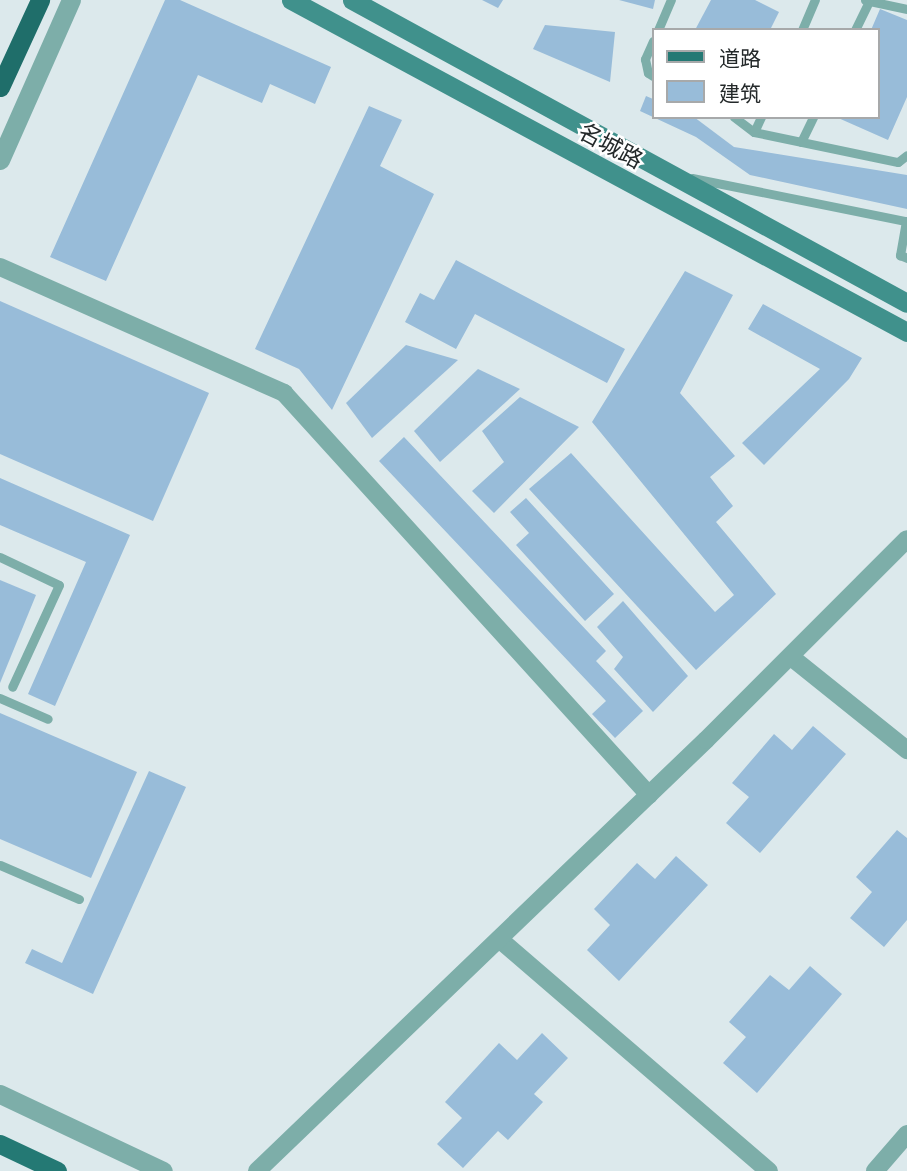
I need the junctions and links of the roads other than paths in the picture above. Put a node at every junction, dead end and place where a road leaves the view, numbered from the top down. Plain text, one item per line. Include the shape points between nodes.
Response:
1 (40, 0) edge
2 (71, 0) edge
3 (291, 0) edge
4 (352, 0) edge
5 (671, 0) edge
6 (815, 0) edge
7 (867, 0) edge
8 (907, 9) edge
9 (659, 28) edge
10 (803, 28) edge
11 (856, 28) edge
12 (652, 43) edge
13 (652, 76) edge
14 (0, 88) edge
15 (737, 119) edge
16 (760, 119) edge
17 (812, 119) edge
18 (754, 132) junction
19 (801, 142) junction
20 (907, 155) edge
21 (0, 160) edge
22 (672, 174) junction
23 (907, 258) edge
24 (0, 267) edge
25 (907, 303) edge
26 (907, 332) edge
27 (907, 538) edge
28 (0, 557) edge
29 (791, 657) junction
30 (12, 687) dead end
31 (0, 698) edge
32 (48, 719) dead end
33 (907, 750) edge
34 (649, 795) junction
35 (0, 864) edge
36 (79, 899) dead end
37 (499, 939) junction
38 (0, 1094) edge
39 (907, 1134) edge
40 (0, 1144) edge
41 (57, 1171) edge
42 (163, 1171) edge
43 (257, 1171) edge
44 (769, 1171) edge
45 (875, 1171) edge

1 - 14 highway
2 - 21 street
3 - 26 main road, 名城路
4 - 22 main road, 名城路
5 - 9 lane
6 - 10 lane
7 - 8 lane
7 - 11 lane
12 - 13 lane via 645,59
15 - 18 lane
16 - 18 lane
17 - 19 lane
18 - 19 lane
19 - 20 lane via 898,162
22 - 23 lane via 906,221 900,255
22 - 25 main road, 名城路
24 - 34 street via 284,393
27 - 29 street
28 - 30 lane via 59,585
29 - 33 street
29 - 34 street
31 - 32 lane
34 - 37 street
35 - 36 lane
37 - 43 street
37 - 44 street
38 - 42 street
39 - 45 street
40 - 41 main road

